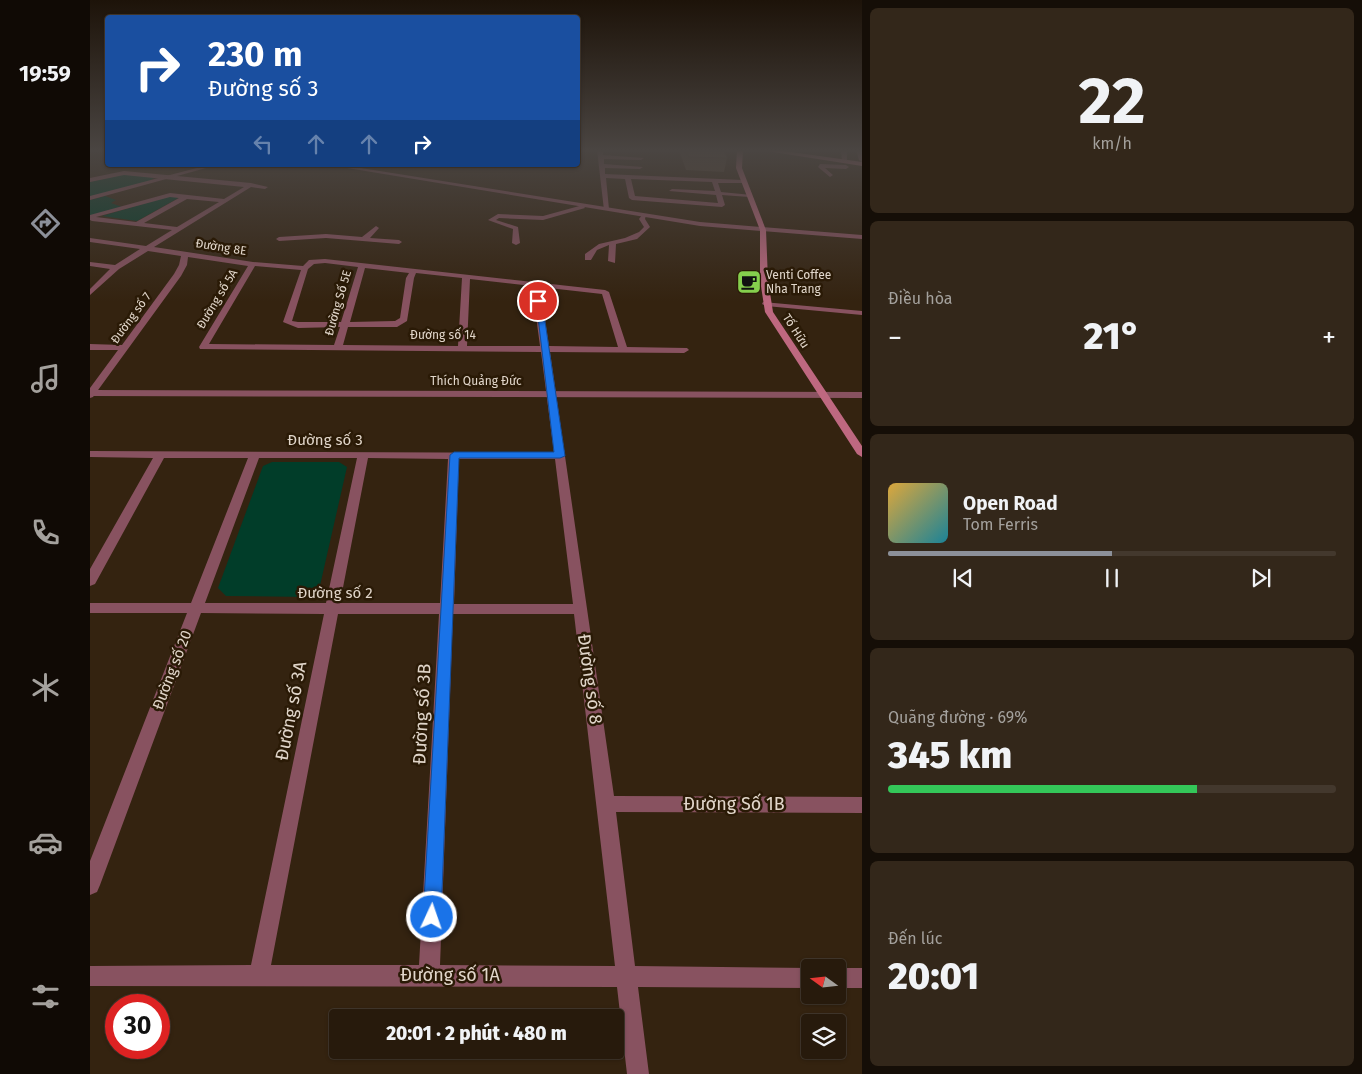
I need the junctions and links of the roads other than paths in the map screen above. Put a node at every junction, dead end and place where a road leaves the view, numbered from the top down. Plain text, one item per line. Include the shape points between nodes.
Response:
1 (152, 200) edge
2 (180, 200) edge
3 (219, 200) edge
4 (547, 200) edge
5 (605, 200) edge
6 (671, 200) edge
7 (720, 200) edge
8 (751, 200) edge
9 (226, 201) joint
10 (674, 201) joint
11 (583, 206) junction
12 (606, 210) junction
13 (644, 216) junction
14 (90, 218) edge
15 (138, 224) junction
16 (376, 228) dead end
17 (179, 229) junction
18 (763, 230) junction
19 (862, 237) edge
20 (279, 239) dead end
21 (90, 240) edge
22 (362, 240) junction
23 (399, 242) dead end
24 (516, 243) dead end
25 (613, 243) junction
26 (150, 247) junction
27 (186, 253) junction
28 (588, 258) dead end
29 (612, 261) dead end
30 (90, 264) edge
31 (253, 264) junction
32 (362, 265) junction
33 (116, 267) junction
34 (305, 268) junction
35 (414, 271) junction
36 (466, 277) junction
37 (536, 286) junction
38 (90, 293) edge
39 (766, 304) junction
40 (862, 313) edge
41 (344, 325) junction
42 (203, 346) joint
43 (90, 348) edge
44 (125, 348) junction
45 (338, 348) junction
46 (462, 348) junction
47 (546, 348) junction
48 (623, 349) junction
49 (684, 350) dead end
50 (90, 393) edge
51 (552, 394) junction
52 (823, 395) junction
53 (862, 395) edge
54 (90, 454) edge
55 (862, 454) edge
56 (160, 455) junction
57 (363, 455) junction
58 (454, 455) junction
59 (255, 456) junction
60 (560, 456) junction
61 (90, 581) edge
62 (90, 608) edge
63 (580, 609) junction
64 (195, 610) junction
65 (331, 610) junction
66 (447, 610) junction
67 (606, 804) junction
68 (862, 805) edge
69 (90, 885) edge
70 (259, 974) junction
71 (429, 974) junction
72 (90, 976) edge
73 (626, 976) junction
74 (801, 978) edge
75 (846, 978) edge
76 (862, 978) edge
77 (638, 1074) edge

1 - 14 street
2 - 15 street
3 - 9 street
4 - 11 street
5 - 12 street
6 - 10 street
7 - 10 street via 722,205
8 - 18 main road, Tố Hữu
9 - 17 street
11 - 12 street
11 - 24 street via 543,218 498,216 492,220 516,228
12 - 13 street
13 - 18 street
13 - 25 street via 642,219 647,227 641,234
14 - 15 street
15 - 17 street
16 - 22 street
17 - 26 street
18 - 19 street
18 - 39 main road, Tố Hữu
20 - 22 street via 317,236
21 - 26 street, Đường 8E
22 - 23 street
25 - 28 street via 592,250
25 - 29 street
26 - 27 street, Đường 8E
26 - 33 street
27 - 31 street, Đường 8E
27 - 44 street, Đường số 7 via 178,274
30 - 33 street
31 - 34 street, Đường 8E
31 - 42 street, Đường số 5A
32 - 34 street, Đường 8E via 319,261
32 - 35 street, Đường 8E
32 - 41 street, Đường Số 5E
33 - 38 street
34 - 41 street via 286,322
35 - 36 street, Đường 8E
35 - 41 street via 404,319 394,325
36 - 37 street, Đường 8E
36 - 46 street
37 - 47 street, Đường số 8
37 - 48 street, Đường 8E via 605,292
39 - 40 street
39 - 52 main road, Tố Hữu
41 - 45 street, Đường Số 5E
42 - 45 street, Đường số 14
43 - 44 street
44 - 50 street, Đường số 7
45 - 46 street, Đường số 14
46 - 47 street, Đường số 14
47 - 48 street, Đường số 14
47 - 51 street, Đường số 8
48 - 49 street, Đường số 14
50 - 51 street, Thích Quảng Đức
51 - 52 street, Thích Quảng Đức
51 - 60 street, Đường số 8
52 - 53 street, Thích Quảng Đức
52 - 55 main road, Tố Hữu
54 - 56 street, Đường số 3
56 - 59 street, Đường số 3
56 - 61 street
57 - 58 street, Đường số 3
57 - 59 street, Đường số 3
57 - 65 street, Đường số 3A
58 - 60 street, Đường số 3
58 - 66 street, Đường số 3B
59 - 64 street, Đường số 20
60 - 63 street, Đường số 8
62 - 64 street, Đường số 2
63 - 66 street, Đường số 2
63 - 67 street, Đường số 8
64 - 65 street, Đường số 2
64 - 69 street, Đường số 20
65 - 66 street, Đường số 2
65 - 70 street, Đường số 3A
66 - 71 street, Đường số 3B
67 - 68 street, Đường Số 1B
67 - 73 street, Đường số 8
70 - 71 street, Đường số 1A
70 - 72 street, Đường số 1A
71 - 73 street, Đường số 1A
73 - 74 street, Đường số 1A
73 - 77 street, Đường số 8
75 - 76 street

